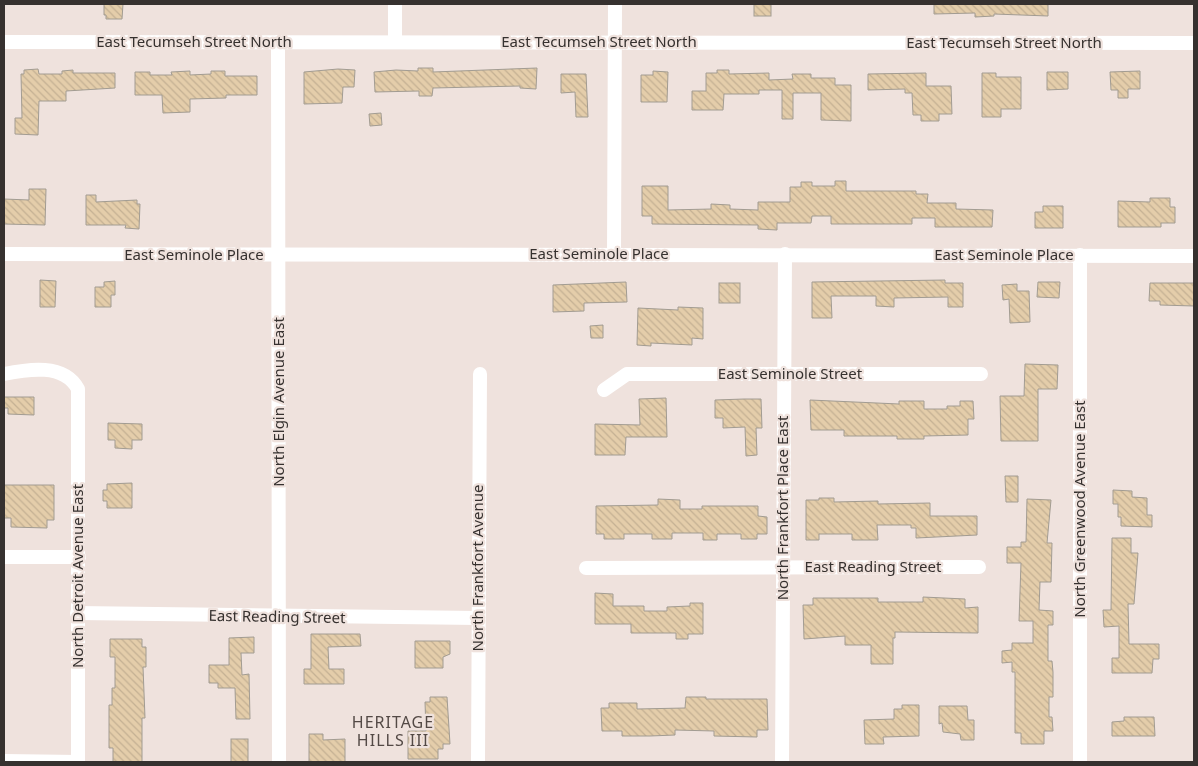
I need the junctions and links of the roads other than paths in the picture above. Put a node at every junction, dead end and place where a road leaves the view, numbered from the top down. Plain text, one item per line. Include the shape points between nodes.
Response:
1 (396, 4) edge
2 (615, 4) edge
3 (4, 42) edge
4 (278, 42) junction
5 (395, 42) junction
6 (615, 43) junction
7 (1194, 43) edge
8 (4, 254) edge
9 (614, 254) junction
10 (785, 254) junction
11 (279, 255) junction
12 (1080, 255) junction
13 (1194, 256) edge
14 (4, 374) edge
15 (480, 374) dead end
16 (783, 374) junction
17 (981, 374) dead end
18 (604, 390) dead end
19 (4, 558) edge
20 (79, 558) junction
21 (784, 567) junction
22 (979, 567) dead end
23 (586, 568) dead end
24 (77, 613) junction
25 (279, 617) junction
26 (478, 618) junction
27 (4, 762) edge
28 (78, 762) edge
29 (278, 762) edge
30 (478, 762) edge
31 (782, 762) edge
32 (1080, 762) edge

1 - 5 street
2 - 6 street
3 - 4 street, East Tecumseh Street North
4 - 5 street, East Tecumseh Street North
4 - 11 street, North Elgin Avenue East
5 - 6 street, East Tecumseh Street North
6 - 7 street, East Tecumseh Street North
6 - 9 street
8 - 11 street, East Seminole Place
9 - 10 street, East Seminole Place
9 - 11 street, East Seminole Place
10 - 12 street, East Seminole Place
10 - 16 street, North Frankfort Place East
11 - 25 street, North Elgin Avenue East
12 - 13 street, East Seminole Place
12 - 32 street, North Greenwood Avenue East
14 - 20 street, North Detroit Avenue East via 29,370 56,372 73,381 78,389
15 - 26 street, North Frankfort Avenue
16 - 17 street, East Seminole Street
16 - 18 street, East Seminole Street via 627,374
16 - 21 street, North Frankfort Place East
19 - 20 street
20 - 24 street, North Detroit Avenue East
21 - 22 street, East Reading Street
21 - 23 street, East Reading Street
21 - 31 street, North Frankfort Place East
24 - 25 street, East Reading Street
24 - 28 street, North Detroit Avenue East
25 - 26 street, East Reading Street
25 - 29 street, North Elgin Avenue East
26 - 30 street, North Frankfort Avenue
27 - 28 street

